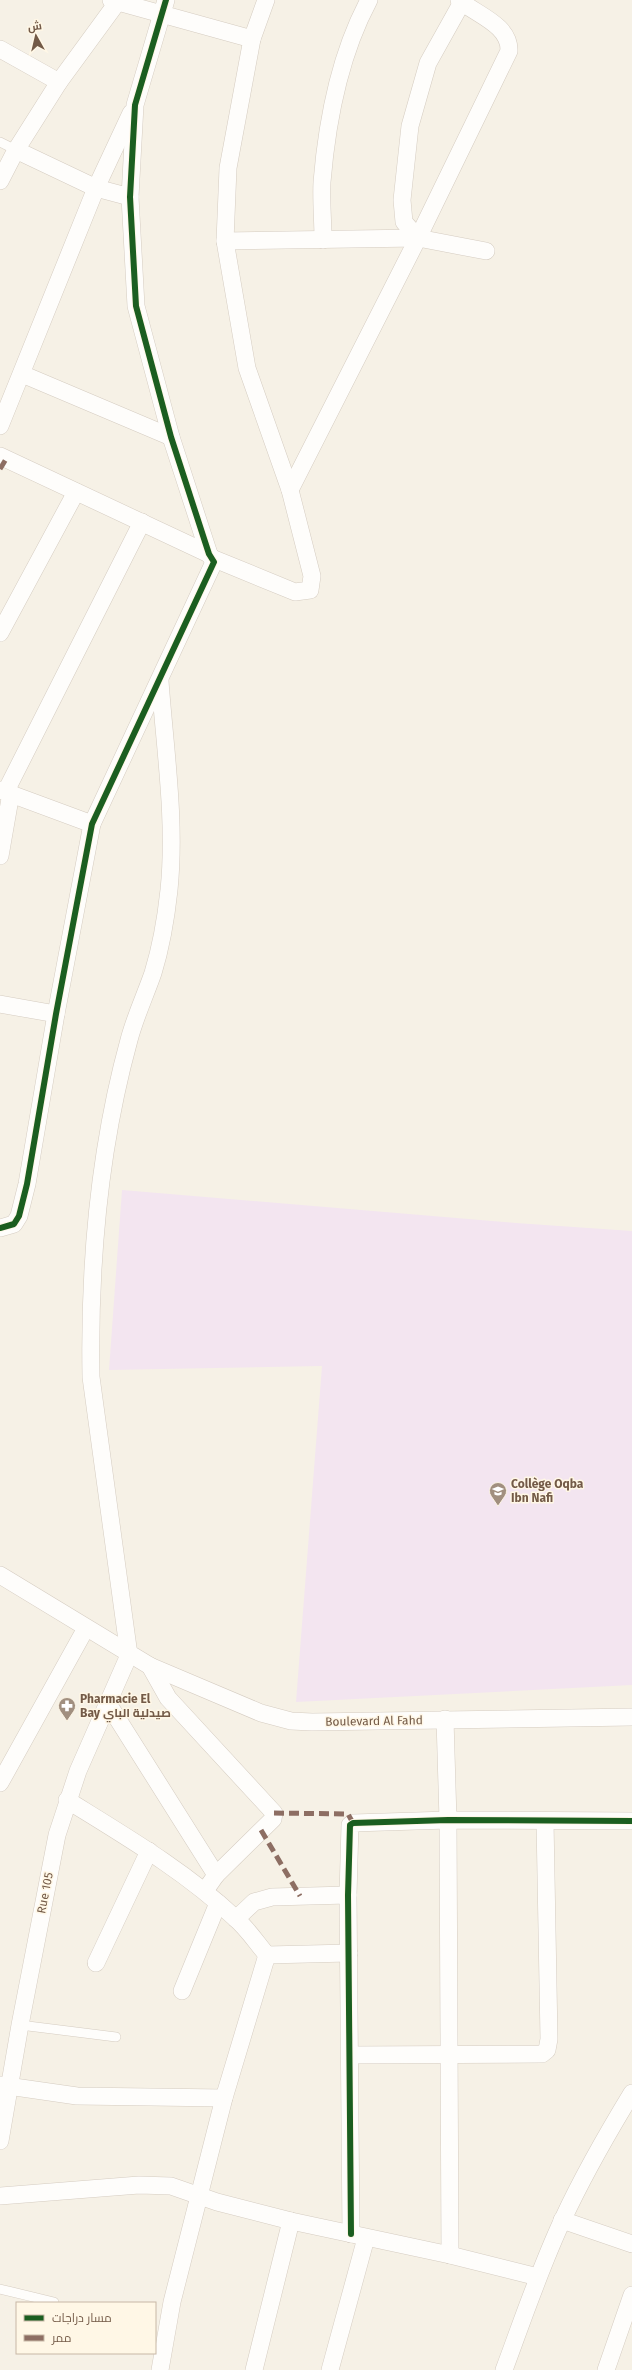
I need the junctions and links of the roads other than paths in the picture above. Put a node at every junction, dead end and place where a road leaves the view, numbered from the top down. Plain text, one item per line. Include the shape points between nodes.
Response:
1 (266, 0) edge
2 (369, 0) edge
3 (115, 1) edge
4 (461, 1) edge
5 (164, 7) edge
6 (252, 39) junction
7 (0, 49) edge
8 (59, 82) junction
9 (135, 105) junction
10 (0, 142) edge
11 (16, 150) junction
12 (0, 181) edge
13 (96, 188) junction
14 (130, 197) junction
15 (418, 238) junction
16 (323, 240) junction
17 (225, 241) junction
18 (486, 250) dead end
19 (22, 374) junction
20 (0, 426) edge
21 (171, 437) junction
22 (2, 461) edge
23 (290, 490) junction
24 (76, 492) junction
25 (142, 522) junction
26 (211, 556) junction
27 (0, 632) edge
28 (160, 680) junction
29 (6, 791) edge
30 (92, 824) junction
31 (0, 856) edge
32 (0, 1004) edge
33 (56, 1014) junction
34 (0, 1228) edge
35 (0, 1575) edge
36 (86, 1628) junction
37 (129, 1655) junction
38 (150, 1666) junction
39 (107, 1702) junction
40 (632, 1717) edge
41 (445, 1719) junction
42 (0, 1783) edge
43 (67, 1800) junction
44 (448, 1820) junction
45 (545, 1821) junction
46 (632, 1821) edge
47 (150, 1851) junction
48 (216, 1875) junction
49 (204, 1891) junction
50 (348, 1895) junction
51 (218, 1903) junction
52 (236, 1919) junction
53 (349, 1953) junction
54 (267, 1955) junction
55 (96, 1963) dead end
56 (182, 1991) dead end
57 (20, 2025) junction
58 (116, 2037) dead end
59 (350, 2055) junction
60 (448, 2055) junction
61 (4, 2086) edge
62 (632, 2093) edge
63 (224, 2098) junction
64 (0, 2141) edge
65 (0, 2196) edge
66 (201, 2196) junction
67 (562, 2220) junction
68 (291, 2221) junction
69 (358, 2236) junction
70 (632, 2244) edge
71 (450, 2255) junction
72 (538, 2277) junction
73 (0, 2289) edge
74 (632, 2295) edge
75 (54, 2302) dead end
76 (160, 2370) edge
77 (254, 2370) edge
78 (330, 2370) edge
79 (504, 2370) edge
80 (606, 2370) edge

1 - 6 street
2 - 16 street via 356,25 333,104 322,183
3 - 5 street
3 - 8 street
4 - 15 street via 428,63 410,126 402,200 403,215 404,222
4 - 15 street via 505,32 509,51
5 - 6 street
5 - 9 street
6 - 17 street via 228,168
7 - 8 street
8 - 11 street
9 - 13 street
9 - 14 street
10 - 11 lane
11 - 12 street
11 - 13 street
13 - 14 street
13 - 19 street
14 - 21 street via 136,306
15 - 16 street
15 - 18 street
15 - 23 street
16 - 17 street
17 - 23 street via 247,368
19 - 20 street
19 - 21 street
21 - 26 street
22 - 24 street
23 - 26 street via 312,576 310,590 295,592
24 - 25 street
24 - 27 street
25 - 26 street
25 - 29 street
26 - 28 street via 214,562 212,568
28 - 30 street
28 - 37 street via 170,821 169,890 163,932 153,972 129,1039 113,1108 99,1189 91,1340 92,1377 100,1447
29 - 30 street
29 - 31 street
30 - 33 street
32 - 33 street
33 - 34 street via 27,1184 19,1216 14,1224
35 - 36 street, Boulevard Al Fahd
36 - 37 street, Boulevard Al Fahd
36 - 42 street
37 - 38 street, Boulevard Al Fahd
37 - 39 street, Rue 105
38 - 41 street, Boulevard Al Fahd via 261,1714 281,1719 312,1722
38 - 48 street via 168,1698 274,1813 273,1819
39 - 43 street, Rue 105
39 - 48 street
40 - 41 street, Boulevard Al Fahd
41 - 44 street
43 - 47 street
43 - 57 street, Rue 105 via 54,1850
44 - 45 street
44 - 50 street via 351,1824 348,1833
44 - 60 street
45 - 46 street
45 - 60 street via 547,2050 542,2054
47 - 49 street
47 - 55 street
48 - 49 street
49 - 51 street
50 - 52 street via 272,1897 254,1902
50 - 53 street
51 - 52 street
51 - 56 street
52 - 54 street
53 - 54 street
53 - 59 street
54 - 63 street
57 - 58 lane
57 - 61 street, Rue 105
59 - 60 street
59 - 69 street
60 - 71 street
61 - 63 street via 77,2096
61 - 64 street, Rue 105
62 - 67 street
63 - 66 street
65 - 66 street via 155,2185
66 - 68 street
66 - 76 street via 172,2302
67 - 70 street
67 - 72 street
68 - 69 street
68 - 77 street
69 - 71 street
69 - 78 street
71 - 72 street
72 - 79 street
73 - 75 lane
74 - 80 street

